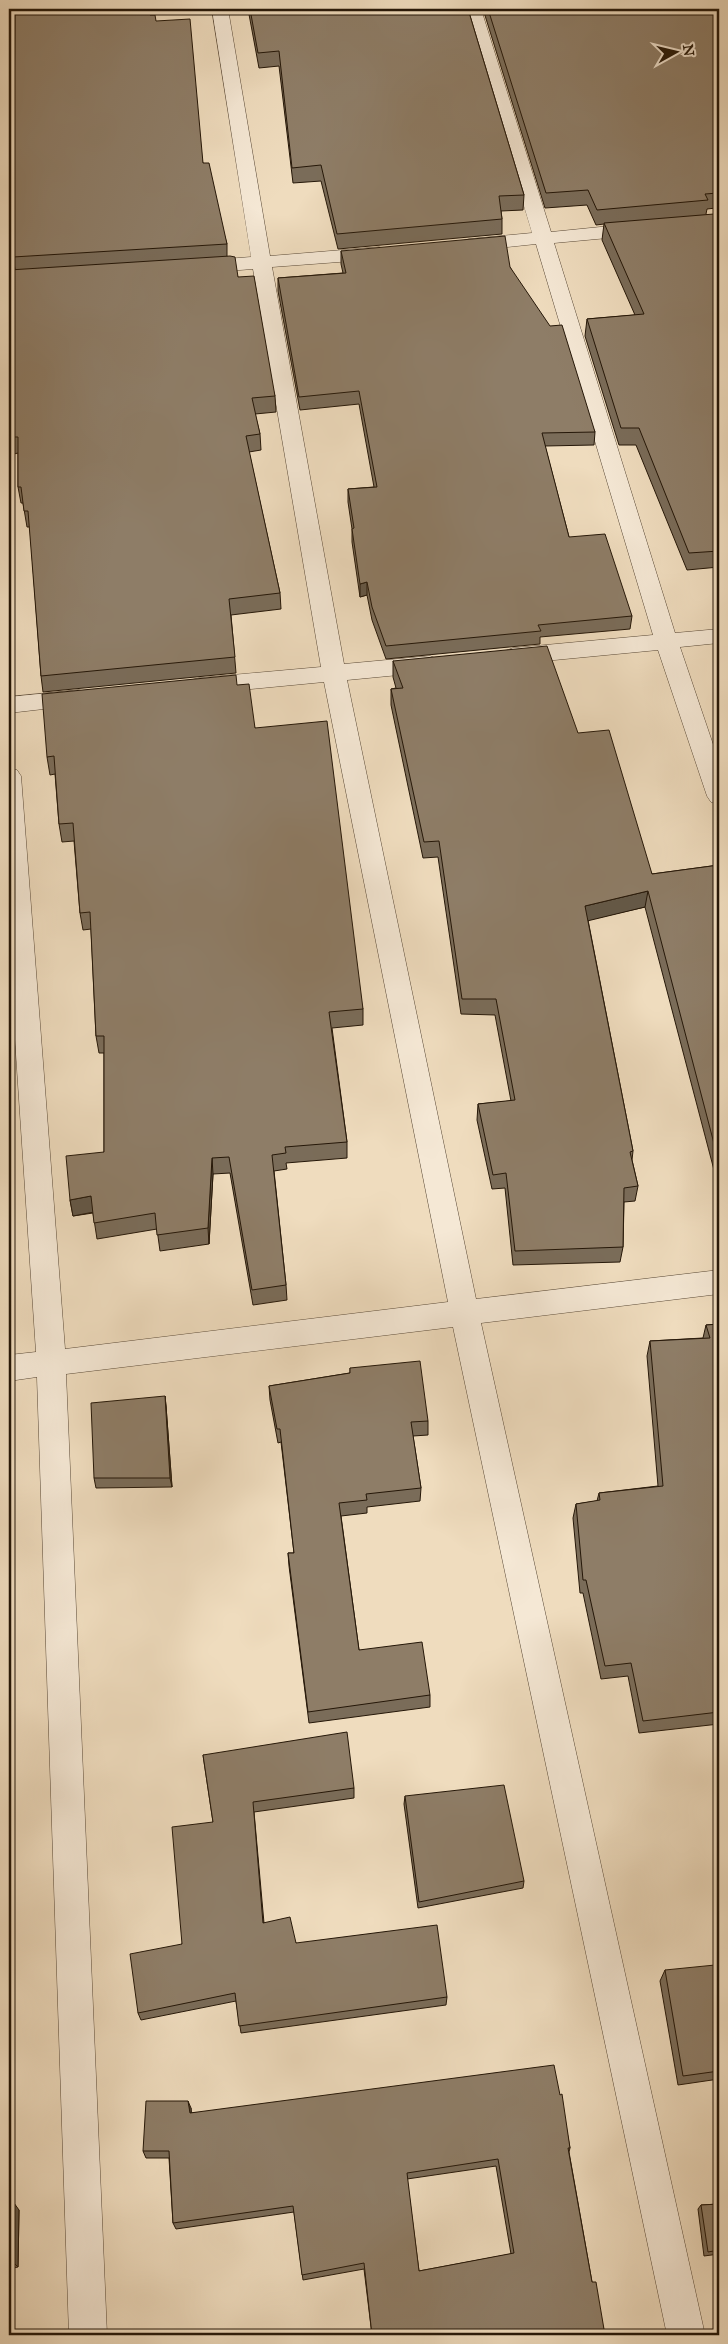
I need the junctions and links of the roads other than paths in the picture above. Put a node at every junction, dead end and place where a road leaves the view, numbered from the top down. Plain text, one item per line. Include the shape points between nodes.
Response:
1 (220, 9) edge
2 (473, 9) edge
3 (661, 228) edge
4 (544, 239) junction
5 (447, 247) edge
6 (398, 251) edge
7 (262, 263) junction
8 (184, 268) edge
9 (719, 636) edge
10 (666, 640) junction
11 (490, 658) edge
12 (451, 662) edge
13 (334, 673) junction
14 (176, 688) edge
15 (98, 696) edge
16 (9, 705) edge
17 (9, 776) edge
18 (719, 796) edge
19 (719, 1282) edge
20 (464, 1314) junction
21 (52, 1363) junction
22 (9, 1368) edge
23 (88, 2335) edge
24 (686, 2335) edge

1 - 7 street
2 - 4 street
3 - 4 street
4 - 5 street
4 - 10 street
6 - 7 street
7 - 8 street
7 - 13 street
9 - 10 street
10 - 11 street
10 - 18 street
12 - 13 street
13 - 14 street
13 - 20 street
15 - 16 street
17 - 21 street
19 - 20 street
20 - 21 street
20 - 24 street
21 - 22 street
21 - 23 street

